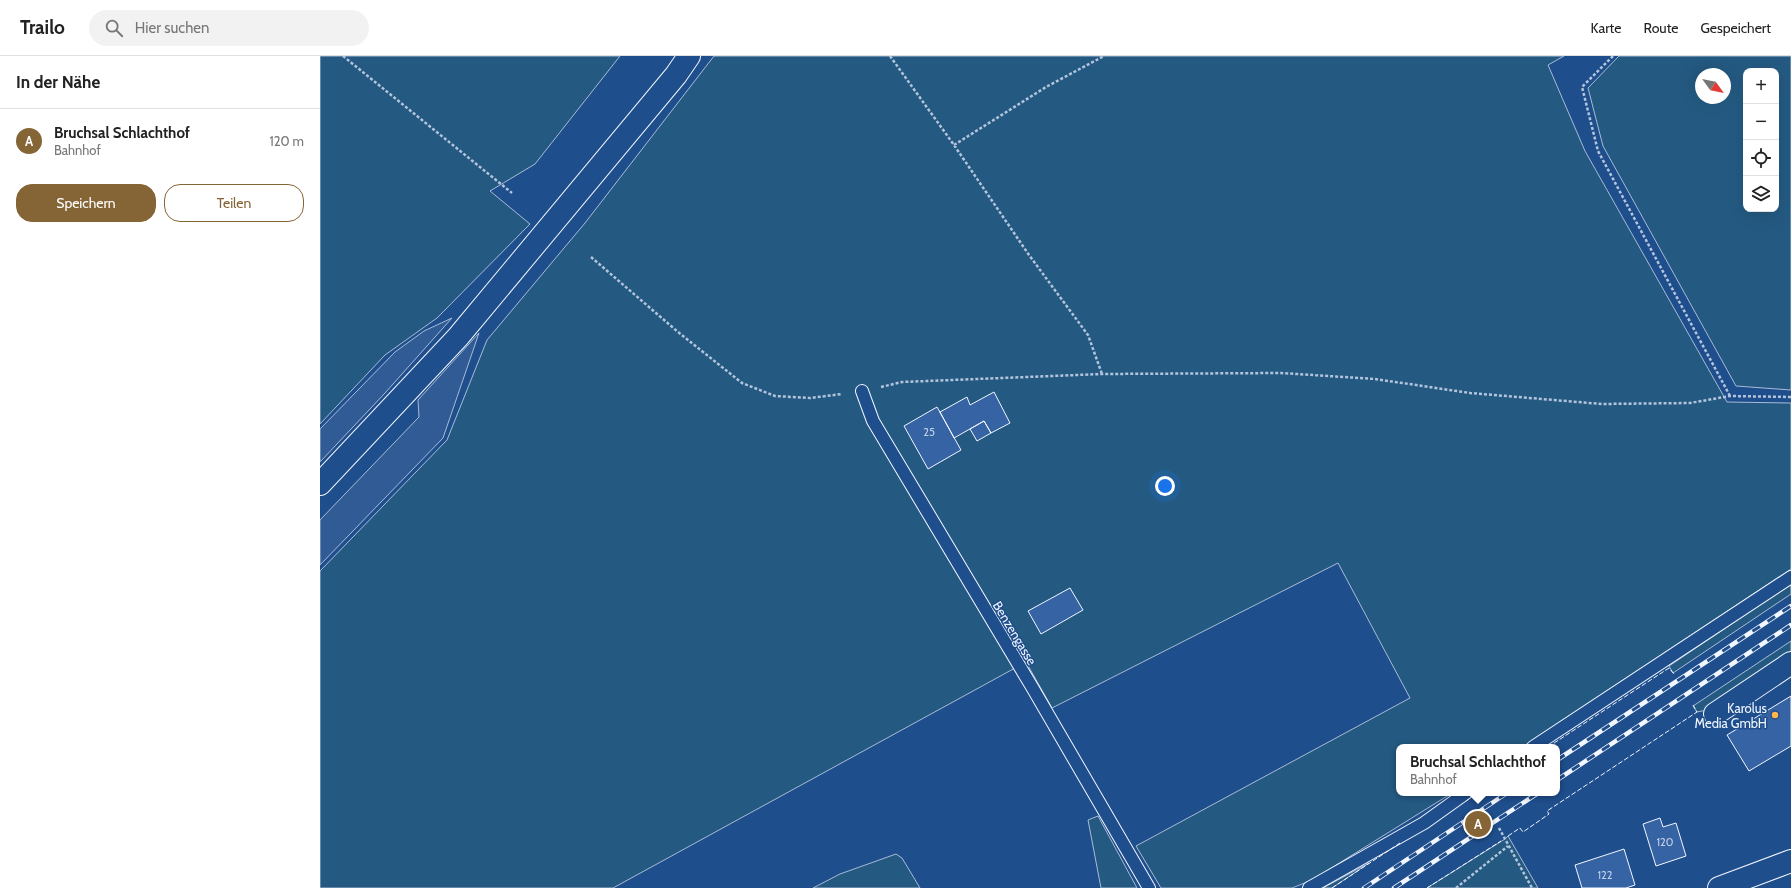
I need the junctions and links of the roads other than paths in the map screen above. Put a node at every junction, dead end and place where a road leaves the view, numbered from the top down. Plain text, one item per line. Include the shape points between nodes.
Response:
1 (689, 56) edge
2 (862, 391) road end
3 (320, 484) edge
4 (1791, 577) edge
5 (1791, 663) edge
6 (1715, 714) dead end
7 (1538, 744) edge
8 (1462, 796) edge
9 (1791, 861) edge
10 (1149, 888) edge
11 (1309, 888) edge
12 (1719, 888) edge

1 - 3 main road via 676,75 458,337
2 - 10 lane, Benzengasse via 873,421
4 - 7 lane
5 - 6 main road
8 - 11 lane via 1424,823
9 - 12 main road

